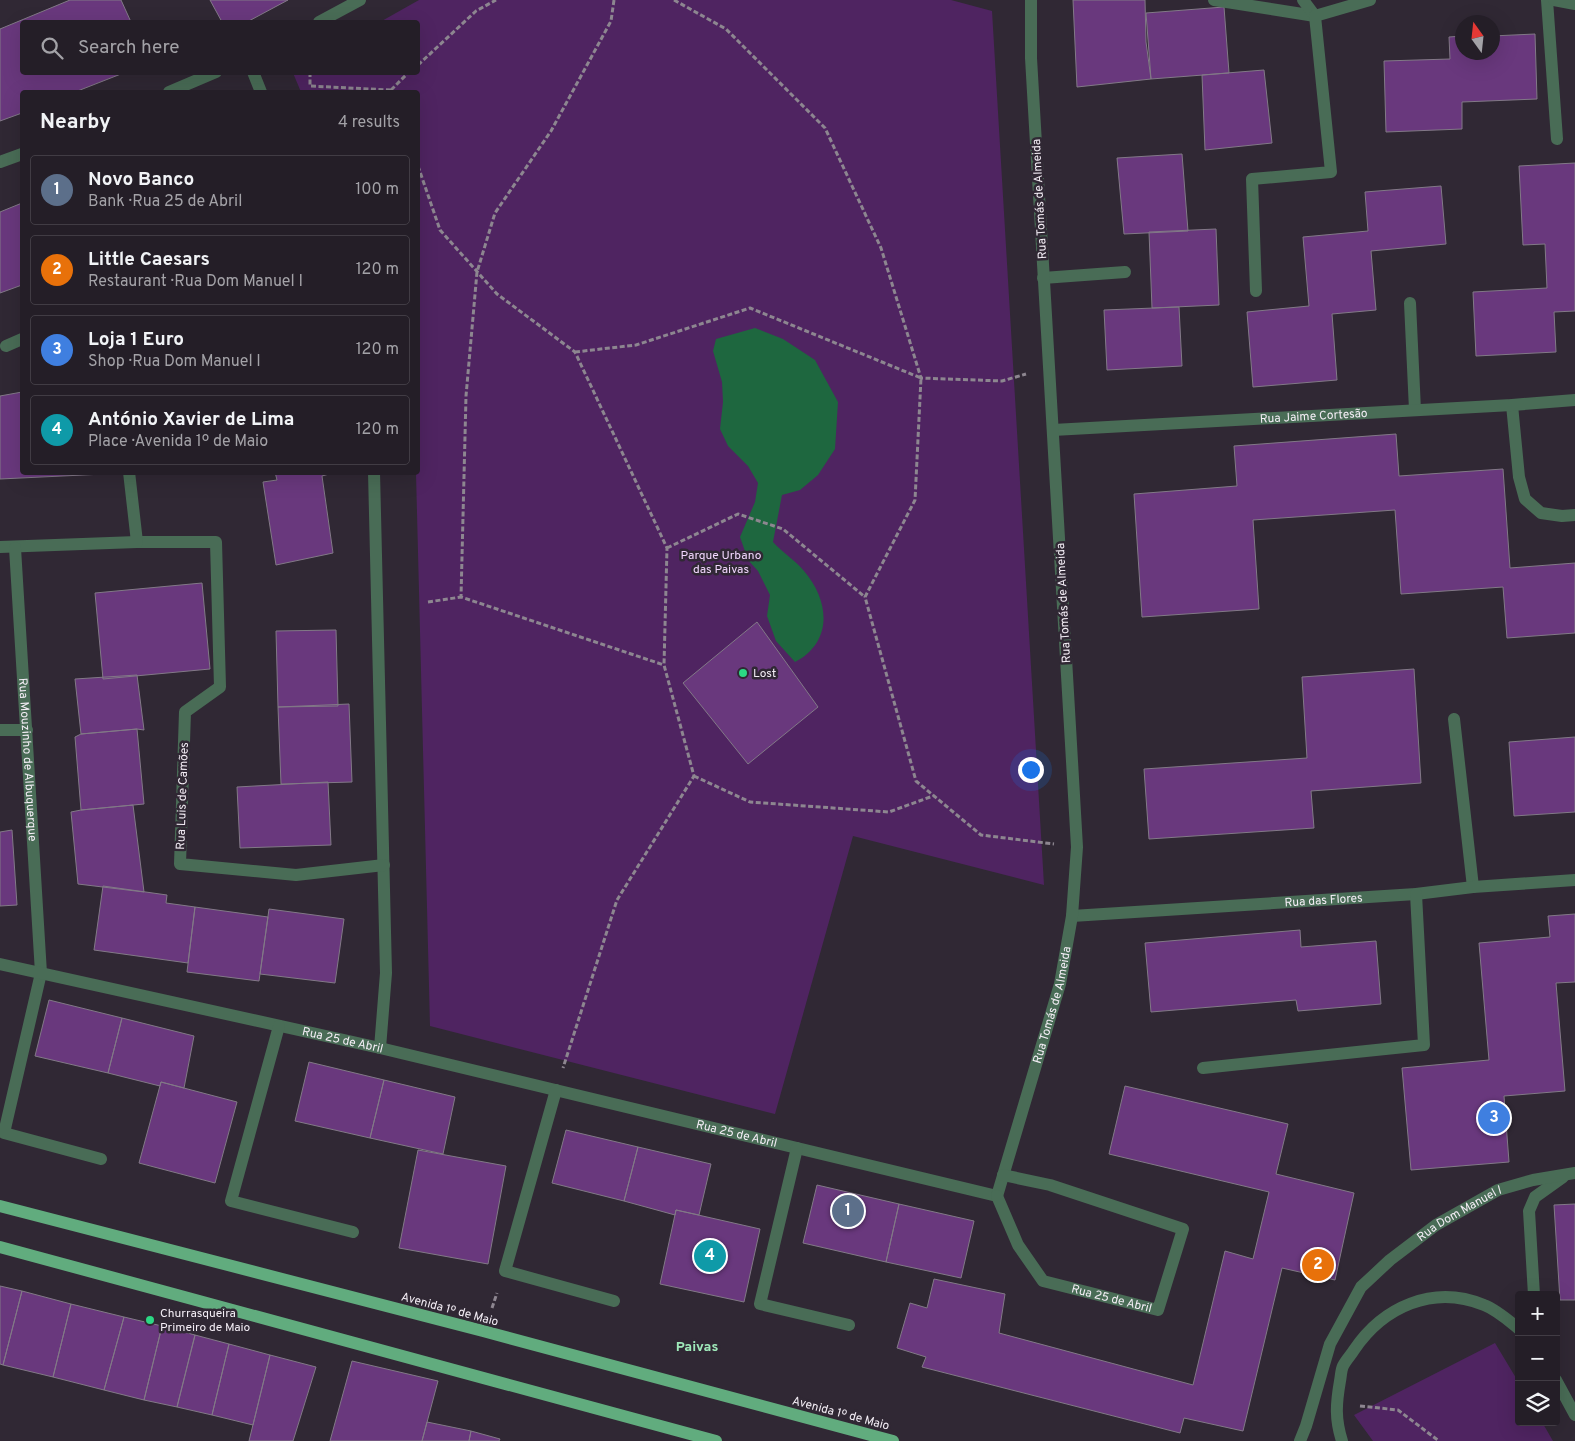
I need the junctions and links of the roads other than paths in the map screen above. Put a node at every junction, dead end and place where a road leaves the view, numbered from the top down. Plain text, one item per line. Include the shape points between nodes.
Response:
1 (360, 0) edge
2 (1031, 0) edge
3 (1214, 0) edge
4 (1304, 0) edge
5 (1370, 0) edge
6 (1547, 0) edge
7 (1554, 0) edge
8 (1575, 4) edge
9 (1315, 16) junction
10 (323, 20) edge
11 (209, 75) edge
12 (254, 75) edge
13 (174, 90) edge
14 (260, 90) edge
15 (1557, 139) dead end
16 (20, 155) edge
17 (0, 162) edge
18 (1126, 272) dead end
19 (1043, 278) junction
20 (1256, 291) dead end
21 (1410, 303) dead end
22 (20, 340) edge
23 (6, 346) dead end
24 (1575, 400) edge
25 (1512, 405) junction
26 (1415, 410) junction
27 (1053, 430) junction
28 (129, 475) edge
29 (374, 475) edge
30 (1575, 515) edge
31 (137, 542) junction
32 (0, 548) edge
33 (15, 548) junction
34 (1454, 719) dead end
35 (0, 730) edge
36 (27, 730) junction
37 (384, 865) junction
38 (1575, 880) edge
39 (1473, 887) junction
40 (1416, 894) junction
41 (1072, 916) junction
42 (0, 964) edge
43 (41, 973) junction
44 (279, 1026) junction
45 (380, 1048) junction
46 (1202, 1068) dead end
47 (556, 1090) junction
48 (797, 1148) junction
49 (101, 1159) dead end
50 (1572, 1173) edge
51 (1003, 1175) junction
52 (997, 1196) junction
53 (0, 1206) edge
54 (353, 1232) dead end
55 (0, 1248) edge
56 (1534, 1291) edge
57 (614, 1300) dead end
58 (849, 1325) dead end
59 (1515, 1325) edge
60 (1557, 1381) edge
61 (1575, 1415) edge
62 (716, 1441) edge
63 (892, 1441) edge
64 (1300, 1441) edge
65 (1342, 1441) edge

1 - 10 street
2 - 19 street, Rua Tomás de Almeida via 1031,58
3 - 9 street
4 - 9 street
5 - 9 street
6 - 15 street
7 - 8 street
9 - 20 street via 1331,172 1252,179
11 - 13 street
12 - 14 street
16 - 17 street
18 - 19 street
19 - 27 street, Rua Tomás de Almeida
21 - 26 street
22 - 23 street
24 - 25 street, Rua Jaime Cortesão
25 - 26 street, Rua Jaime Cortesão
25 - 30 street via 1519,477 1525,499 1540,513
26 - 27 street, Rua Jaime Cortesão
27 - 41 street, Rua Tomás de Almeida via 1077,847
28 - 31 street
29 - 37 street
31 - 33 street
31 - 37 street, Rua Luis de Camões via 216,542 220,687 185,712 180,864 296,875
32 - 33 street
33 - 36 street, Rua Mouzinho de Albuquerque
34 - 39 street
35 - 36 street
36 - 43 street, Rua Mouzinho de Albuquerque
37 - 45 street via 386,972
38 - 39 street, Rua das Flores
39 - 40 street, Rua das Flores
40 - 41 street, Rua das Flores
40 - 46 street via 1424,1045
41 - 51 street, Rua Tomás de Almeida via 1060,984
42 - 43 street, Rua 25 de Abril
43 - 44 street, Rua 25 de Abril
43 - 49 street via 4,1133
44 - 45 street, Rua 25 de Abril
44 - 54 street via 231,1201
45 - 47 street, Rua 25 de Abril
47 - 48 street, Rua 25 de Abril
47 - 57 street via 505,1271
48 - 52 street, Rua 25 de Abril
48 - 58 street via 760,1304
50 - 56 street via 1535,1197 1528,1211
50 - 64 street, Rua Dom Manuel I via 1498,1190 1436,1225 1360,1287 1330,1344
51 - 52 street, Rua Tomás de Almeida
51 - 52 street, Rua 25 de Abril via 1050,1185 1183,1229 1158,1310 1043,1281 1018,1245
53 - 63 main road, Avenida 1º de Maio
55 - 62 main road
59 - 65 street via 1484,1305 1460,1299 1432,1298 1408,1304 1381,1319 1364,1336 1343,1366 1336,1403
60 - 61 street

